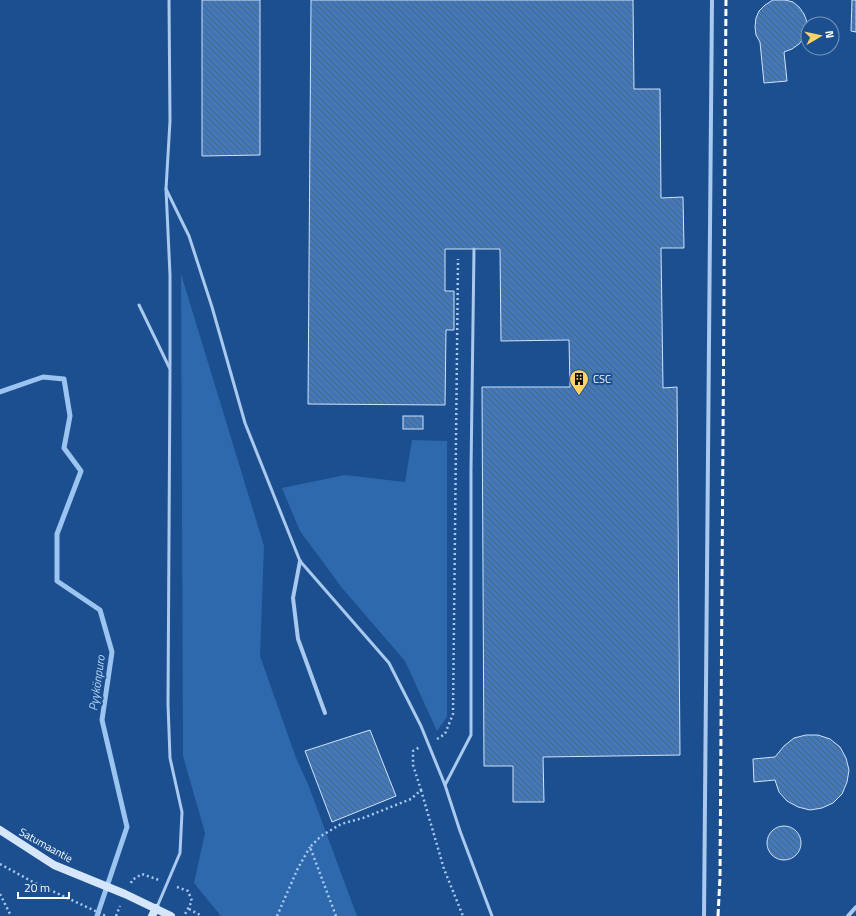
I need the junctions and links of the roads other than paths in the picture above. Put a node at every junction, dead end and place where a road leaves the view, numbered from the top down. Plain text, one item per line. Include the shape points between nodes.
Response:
1 (169, 0) edge
2 (712, 0) edge
3 (166, 189) junction
4 (474, 249) dead end
5 (139, 305) dead end
6 (170, 369) junction
7 (300, 561) junction
8 (325, 713) dead end
9 (445, 785) junction
10 (0, 830) edge
11 (856, 907) edge
12 (156, 908) junction
13 (152, 916) edge
14 (171, 916) edge
15 (492, 916) edge
16 (704, 916) edge
17 (848, 916) edge

1 - 3 lane via 170,120
2 - 16 street
3 - 6 lane via 170,275
3 - 7 lane via 189,236 245,422
4 - 9 lane via 470,735
5 - 6 lane
6 - 12 lane via 170,758 182,812 180,853
7 - 8 street via 292,598 298,639
7 - 9 lane via 390,663 421,726
9 - 15 lane
10 - 12 street, Satumaantie via 54,865
11 - 17 street
12 - 13 street
12 - 14 street, Satumaantie

